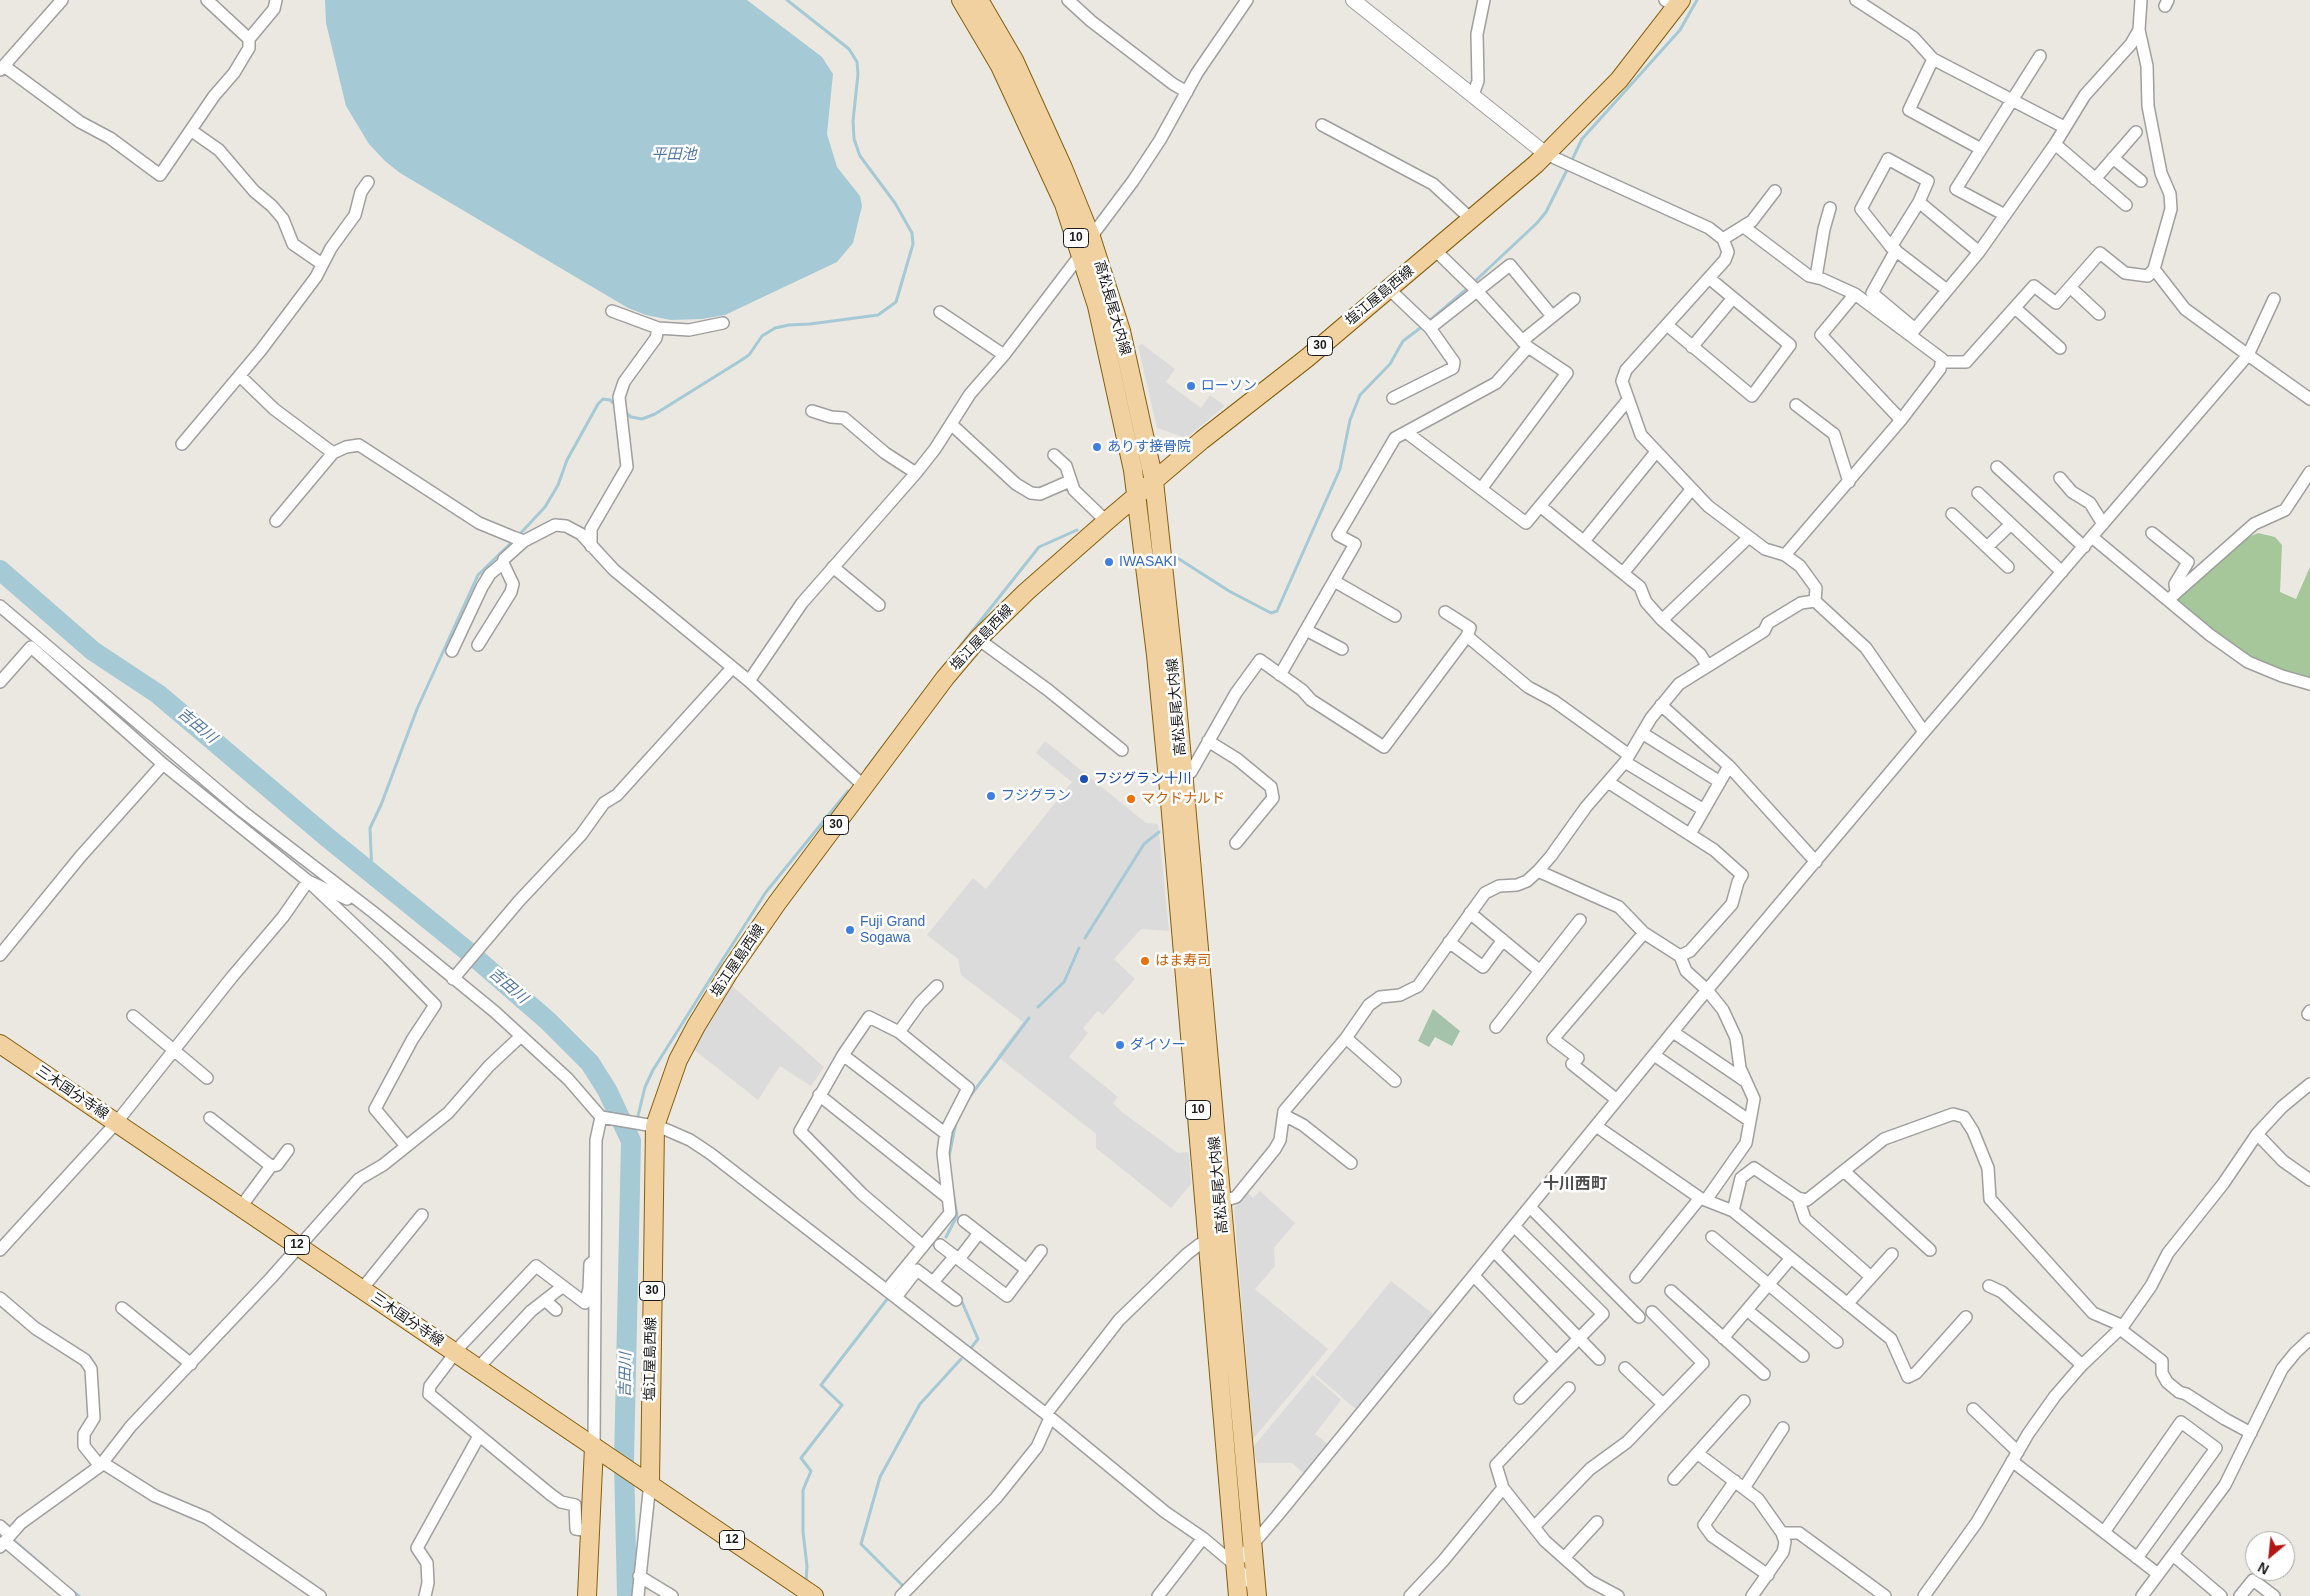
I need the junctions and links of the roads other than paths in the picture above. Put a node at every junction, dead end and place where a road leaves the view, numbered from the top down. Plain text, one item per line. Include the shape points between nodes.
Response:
1 (62, 0) edge
2 (207, 0) edge
3 (276, 0) edge
4 (962, 0) edge
5 (1068, 0) edge
6 (1248, 0) edge
7 (1353, 0) edge
8 (1484, 0) edge
9 (1856, 0) edge
10 (2141, 0) edge
11 (981, 1) edge
12 (1674, 2) edge
13 (2139, 30) junction
14 (250, 39) junction
15 (2040, 56) dead end
16 (1933, 59) junction
17 (2, 68) edge
18 (1187, 92) junction
19 (1473, 95) junction
20 (2012, 100) junction
21 (1322, 125) dead end
22 (2064, 127) junction
23 (192, 131) junction
24 (2136, 132) dead end
25 (2055, 144) junction
26 (1981, 149) junction
27 (1546, 154) junction
28 (2113, 158) junction
29 (2095, 179) junction
30 (2141, 181) dead end
31 (368, 182) dead end
32 (1775, 190) dead end
33 (1919, 202) junction
34 (2126, 205) dead end
35 (1830, 208) dead end
36 (2005, 215) junction
37 (1472, 220) junction
38 (1744, 227) junction
39 (1090, 237) junction
40 (1723, 239) junction
41 (1893, 249) junction
42 (1435, 250) junction
43 (1979, 252) junction
44 (1081, 254) junction
45 (322, 264) junction
46 (2154, 269) junction
47 (1816, 277) junction
48 (1709, 278) junction
49 (1473, 286) junction
50 (2070, 287) junction
51 (1389, 289) junction
52 (1947, 290) junction
53 (1855, 294) junction
54 (1733, 298) junction
55 (2274, 298) dead end
56 (1574, 299) dead end
57 (2015, 308) junction
58 (612, 311) dead end
59 (940, 312) dead end
60 (2100, 314) dead end
61 (1552, 316) junction
62 (723, 323) dead end
63 (1426, 324) junction
64 (1667, 325) junction
65 (658, 328) junction
66 (1912, 332) junction
67 (1525, 344) junction
68 (1692, 347) junction
69 (2060, 348) dead end
70 (1004, 354) junction
71 (2248, 355) junction
72 (1941, 362) junction
73 (240, 376) junction
74 (1393, 398) dead end
75 (2310, 399) edge
76 (1628, 400) junction
77 (1796, 405) dead end
78 (812, 411) dead end
79 (1901, 420) junction
80 (951, 424) junction
81 (1406, 432) junction
82 (182, 444) dead end
83 (1656, 452) junction
84 (333, 453) junction
85 (1054, 454) dead end
86 (1997, 466) dead end
87 (2310, 472) edge
88 (916, 473) junction
89 (2060, 478) dead end
90 (1070, 481) junction
91 (1154, 481) junction
92 (1849, 482) junction
93 (1481, 489) junction
94 (1691, 490) junction
95 (1978, 493) dead end
96 (1137, 495) junction
97 (1540, 506) junction
98 (1952, 514) dead end
99 (276, 521) dead end
100 (1106, 521) junction
101 (2011, 524) junction
102 (2103, 524) junction
103 (2152, 533) dead end
104 (1749, 537) junction
105 (2092, 537) junction
106 (519, 539) junction
107 (1584, 541) junction
108 (591, 546) junction
109 (1987, 547) junction
110 (2084, 547) junction
111 (1785, 555) junction
112 (503, 563) junction
113 (833, 567) junction
114 (2008, 567) dead end
115 (2062, 572) junction
116 (1623, 573) junction
117 (1334, 581) junction
118 (2172, 596) junction
119 (1815, 601) junction
120 (879, 605) dead end
121 (0, 606) edge
122 (1446, 612) dead end
123 (1395, 616) dead end
124 (1662, 620) junction
125 (1306, 630) junction
126 (462, 634) junction
127 (1467, 636) junction
128 (978, 639) junction
129 (1342, 649) dead end
130 (452, 651) dead end
131 (1708, 665) junction
132 (732, 668) junction
133 (1280, 675) junction
134 (749, 681) junction
135 (0, 682) edge
136 (2310, 684) edge
137 (1661, 705) junction
138 (1924, 732) junction
139 (1642, 733) junction
140 (1208, 741) junction
141 (1122, 750) dead end
142 (1627, 759) junction
143 (163, 764) junction
144 (1729, 766) junction
145 (1182, 772) junction
146 (1608, 782) junction
147 (1720, 782) junction
148 (865, 787) junction
149 (1704, 810) junction
150 (1690, 834) junction
151 (1236, 843) dead end
152 (1816, 862) junction
153 (1538, 871) junction
154 (308, 881) junction
155 (373, 912) junction
156 (1470, 913) junction
157 (1580, 920) dead end
158 (1644, 933) junction
159 (1503, 940) junction
160 (1449, 942) junction
161 (0, 955) edge
162 (1680, 956) junction
163 (1540, 971) junction
164 (456, 975) junction
165 (937, 986) dead end
166 (1707, 990) junction
167 (133, 1016) dead end
168 (1496, 1027) dead end
169 (899, 1032) junction
170 (1672, 1032) junction
171 (522, 1036) junction
172 (1346, 1038) junction
173 (1, 1046) edge
174 (175, 1049) junction
175 (843, 1055) junction
176 (1654, 1055) junction
177 (207, 1078) dead end
178 (1395, 1081) dead end
179 (1746, 1082) junction
180 (2310, 1084) edge
181 (819, 1095) junction
182 (1617, 1100) junction
183 (1284, 1115) junction
184 (604, 1117) junction
185 (210, 1118) dead end
186 (1750, 1121) junction
187 (116, 1123) junction
188 (650, 1125) junction
189 (1596, 1126) junction
190 (946, 1134) junction
191 (2257, 1134) junction
192 (406, 1146) junction
193 (288, 1150) dead end
194 (1350, 1163) dead end
195 (271, 1166) junction
196 (1844, 1171) junction
197 (2310, 1180) edge
198 (948, 1198) junction
199 (1798, 1198) junction
200 (1703, 1199) junction
201 (1213, 1204) junction
202 (1530, 1207) junction
203 (240, 1208) junction
204 (1733, 1211) junction
205 (422, 1215) dead end
206 (964, 1221) dead end
207 (1514, 1226) junction
208 (979, 1233) junction
209 (1712, 1237) dead end
210 (1216, 1241) junction
211 (940, 1245) dead end
212 (299, 1246) junction
213 (923, 1246) junction
214 (0, 1250) edge
215 (1930, 1250) dead end
216 (1041, 1251) dead end
217 (1494, 1251) junction
218 (1892, 1254) dead end
219 (957, 1257) junction
220 (1791, 1258) junction
221 (596, 1260) junction
222 (1026, 1270) junction
223 (1474, 1276) junction
224 (1871, 1277) junction
225 (1636, 1278) dead end
226 (933, 1282) junction
227 (1769, 1283) junction
228 (1989, 1286) dead end
229 (562, 1287) junction
230 (362, 1289) junction
231 (1671, 1291) dead end
232 (891, 1294) junction
233 (0, 1298) edge
234 (545, 1300) junction
235 (956, 1300) dead end
236 (1847, 1304) junction
237 (122, 1308) dead end
238 (556, 1310) dead end
239 (1747, 1310) junction
240 (1652, 1312) dead end
241 (1639, 1317) dead end
242 (1966, 1317) dead end
243 (2122, 1328) junction
244 (1723, 1338) junction
245 (1579, 1339) junction
246 (2310, 1339) edge
247 (1837, 1342) dead end
248 (455, 1353) junction
249 (1803, 1356) dead end
250 (1599, 1359) dead end
251 (1556, 1362) junction
252 (191, 1364) junction
253 (2082, 1365) junction
254 (478, 1368) junction
255 (1625, 1368) dead end
256 (1764, 1374) dead end
257 (1569, 1388) dead end
258 (1520, 1398) dead end
259 (1744, 1401) dead end
260 (1663, 1404) junction
261 (1973, 1410) dead end
262 (1048, 1416) junction
263 (1783, 1428) dead end
264 (2251, 1433) junction
265 (479, 1436) junction
266 (596, 1448) junction
267 (1697, 1453) junction
268 (2015, 1456) junction
269 (102, 1465) junction
270 (1674, 1479) dead end
271 (648, 1482) junction
272 (1740, 1485) junction
273 (1504, 1488) junction
274 (1597, 1522) dead end
275 (0, 1526) edge
276 (1534, 1527) junction
277 (590, 1532) junction
278 (2104, 1532) junction
279 (1782, 1533) junction
280 (1203, 1538) junction
281 (5, 1541) edge
282 (1252, 1546) junction
283 (2173, 1555) junction
284 (1564, 1558) junction
285 (2137, 1558) junction
286 (1235, 1565) junction
287 (1768, 1574) junction
288 (2158, 1574) junction
289 (639, 1576) junction
290 (1259, 1593) edge
291 (70, 1596) edge
292 (320, 1596) edge
293 (425, 1596) edge
294 (587, 1596) edge
295 (638, 1596) edge
296 (672, 1596) edge
297 (814, 1596) edge
298 (901, 1596) edge
299 (1158, 1596) edge
300 (1238, 1596) edge
301 (1410, 1596) edge
302 (1618, 1596) edge
303 (1752, 1596) edge
304 (1885, 1596) edge
305 (1924, 1596) edge
306 (2142, 1596) edge
307 (2222, 1596) edge
308 (2240, 1596) edge
309 (2274, 1596) edge

1 - 17 street
2 - 14 street
3 - 14 street via 274,9
4 - 44 main road, 高松長尾大内線 / 10 via 1000,66 1050,172
5 - 18 street via 1091,21
6 - 18 street
7 - 19 street
8 - 19 street via 1477,34 1478,81
9 - 16 street via 1913,37
10 - 13 street
11 - 39 main road, 高松長尾大内線 / 10 via 1018,69
12 - 27 main road, 塩江屋島西線 / 30 via 1619,80
13 - 22 street via 2131,44 2085,95
13 - 46 street via 2147,66 2148,106 2161,172 2170,194 2170,209
14 - 23 street via 249,48 234,73 214,96
15 - 20 street
16 - 20 street
16 - 26 street via 1909,110
17 - 23 street via 80,122 110,138 160,175
18 - 39 street via 1133,181
19 - 27 street
20 - 22 street
20 - 26 street
21 - 37 street via 1433,184
22 - 25 street
23 - 45 street via 219,150 254,191 272,206 283,219 292,244
24 - 28 street
25 - 29 street
25 - 36 street
26 - 36 street via 1956,189
27 - 37 main road, 塩江屋島西線 / 30
27 - 40 street via 1709,228
28 - 29 street
28 - 30 street
29 - 34 street
31 - 45 street via 361,192 355,215
32 - 38 street
33 - 41 street
33 - 41 street via 1928,181 1888,159 1861,208
33 - 43 street
35 - 47 street
36 - 43 street
37 - 42 main road, 塩江屋島西線 / 30
38 - 40 street
38 - 47 street via 1810,276
39 - 44 street
39 - 91 main road, 高松長尾大内線 / 10 via 1121,331
40 - 48 street via 1728,252
41 - 52 street
41 - 66 street via 1872,293
42 - 49 street
42 - 51 main road, 塩江屋島西線 / 30
43 - 52 street
44 - 70 street
44 - 96 main road, 高松長尾大内線 / 10 via 1106,340
45 - 73 street via 291,311
46 - 50 street via 2148,276 2124,273 2100,253
46 - 71 street via 2185,309
47 - 53 street
48 - 54 street
48 - 64 street
49 - 61 street via 1510,266
49 - 63 street
49 - 67 street
50 - 57 street via 2056,303 2034,286
50 - 60 street
51 - 63 street
51 - 91 main road, 塩江屋島西線 / 30
52 - 66 street
53 - 66 street
53 - 79 street via 1821,335
54 - 68 street
54 - 68 street via 1790,345 1752,396
55 - 71 street
56 - 61 street
57 - 69 street
57 - 72 street via 1966,362
58 - 65 street
59 - 70 street
61 - 67 street
62 - 65 street via 689,330
63 - 74 street via 1454,362 1453,368
64 - 68 street
64 - 76 street via 1626,370 1622,381
65 - 108 street via 656,338 624,382 620,406 627,467 591,529
66 - 72 street
67 - 81 street via 1496,383
67 - 93 street via 1567,373
70 - 80 street via 970,394
71 - 75 street
71 - 102 street
72 - 79 street via 1940,369
73 - 82 street
73 - 84 street via 274,409
76 - 83 street via 1641,435
76 - 97 street
77 - 92 street via 1834,434
78 - 88 street via 844,418 885,453
79 - 92 street
80 - 88 street
80 - 90 street via 1016,484 1031,493 1040,494
81 - 93 street
81 - 117 street via 1395,438 1338,535 1355,544
83 - 94 street
83 - 107 street
84 - 99 street
84 - 106 street via 359,445 479,523
85 - 90 street via 1066,466
86 - 110 street
87 - 118 street via 2285,510 2254,524
88 - 113 street
89 - 102 street via 2072,492 2090,503
90 - 100 street via 1074,490
91 - 96 main road, 塩江屋島西線 / 30
91 - 145 main road, 高松長尾大内線 / 10
92 - 111 street
93 - 97 street via 1526,523
94 - 104 street
94 - 116 street
95 - 101 street
96 - 100 main road, 塩江屋島西線 / 30
96 - 201 main road, 高松長尾大内線 / 10
97 - 107 street
98 - 109 street
100 - 128 main road, 塩江屋島西線 / 30
101 - 109 street
101 - 115 street
102 - 105 street
103 - 118 street via 2188,562
104 - 111 street via 1765,549
104 - 124 street
105 - 110 street
105 - 118 street
106 - 108 street via 555,525 566,526 582,534
106 - 112 street
107 - 116 street
108 - 132 street via 614,570
109 - 114 street
110 - 115 street
111 - 119 street via 1809,577 1816,588
112 - 126 street via 490,574 482,587
112 - 126 street via 513,584 481,647
113 - 120 street
113 - 134 street via 802,603
115 - 138 street
116 - 124 street via 1640,587 1646,602
117 - 123 street
117 - 125 street
118 - 136 street via 2210,635 2248,662
119 - 131 street via 1800,603 1768,623 1764,631
119 - 138 street via 1866,648
121 - 155 street via 242,811
122 - 127 street via 1470,628
124 - 131 street
125 - 129 street
125 - 133 street
126 - 130 street
127 - 133 street via 1384,747 1310,700 1302,690
127 - 142 street via 1528,687 1554,701
128 - 141 street
128 - 148 main road, 塩江屋島西線 / 30 via 945,678
131 - 137 street via 1679,684
132 - 134 street
132 - 164 street via 617,795 604,803 581,835 519,900
133 - 140 street via 1260,660
134 - 148 street
135 - 143 street via 31,647
137 - 139 street
137 - 144 street
138 - 152 street
139 - 142 street
139 - 147 street
140 - 145 street via 1191,772
140 - 151 street via 1272,787 1273,798
142 - 146 street
142 - 149 street
143 - 154 street
143 - 161 street via 80,857
144 - 147 street
144 - 152 street
145 - 201 main road, 高松長尾大内線 / 10
146 - 150 street
146 - 153 street
147 - 149 street
148 - 188 main road, 塩江屋島西線 / 30 via 777,903 719,988 678,1060
149 - 150 street
150 - 162 street via 1742,875 1732,904 1690,951
152 - 166 street
153 - 156 street via 1522,883 1499,886 1485,893
153 - 158 street via 1619,907
154 - 155 street
154 - 174 street via 283,917
154 - 192 street via 435,1005 375,1109
155 - 164 street
156 - 159 street
156 - 160 street
157 - 163 street
158 - 162 street
158 - 182 street via 1553,1039 1578,1058 1572,1064
159 - 160 street via 1484,966
159 - 163 street
160 - 172 street via 1418,986 1400,994 1380,997 1369,1005
162 - 166 street via 1686,971
163 - 168 street
164 - 171 street
165 - 169 street
166 - 170 street
166 - 179 street via 1723,1010 1736,1038 1740,1068
167 - 174 street
169 - 175 street via 870,1017
169 - 190 street via 968,1088
170 - 176 street
170 - 179 street
171 - 184 street
171 - 192 street via 489,1066 448,1113
172 - 178 street
172 - 183 street via 1284,1111
173 - 187 main road, 三木国分寺線 / 12
174 - 177 street
174 - 187 street
175 - 181 street
175 - 190 street
176 - 182 street
176 - 186 street
179 - 186 street via 1754,1099
180 - 191 street
181 - 198 street
181 - 213 street via 800,1131 862,1194
182 - 189 street
183 - 194 street via 1303,1125
183 - 201 street via 1280,1140 1275,1149 1236,1197
184 - 188 street
184 - 221 street via 596,1140
185 - 195 street
186 - 200 street via 1746,1143
187 - 203 main road, 三木国分寺線 / 12
187 - 214 street
188 - 232 street via 684,1137 711,1154
188 - 271 main road, 塩江屋島西線 / 30
189 - 200 street
189 - 202 street
190 - 198 street via 943,1153
191 - 197 street via 2283,1161
191 - 243 street via 2223,1184 2168,1253 2151,1286
192 - 212 street via 359,1179
193 - 195 street via 277,1165
195 - 203 street
196 - 199 street via 1807,1200
196 - 215 street
196 - 243 street via 1884,1139 1953,1114 1964,1117 1974,1130 1988,1168 1990,1199 2093,1313
198 - 213 street via 950,1213
199 - 204 street via 1754,1168 1741,1178
199 - 224 street via 1805,1219
200 - 204 street
200 - 225 street
201 - 210 main road, 高松長尾大内線 / 10
202 - 207 street
202 - 241 street
203 - 212 main road, 三木国分寺線 / 12
204 - 220 street
205 - 230 street
206 - 208 street
207 - 217 street
207 - 245 street via 1603,1314
208 - 219 street
208 - 222 street
209 - 227 street
210 - 262 street via 1200,1244 1187,1254 1119,1320
210 - 282 main road, 高松長尾大内線 / 10
210 - 286 main road, 高松長尾大内線 / 10
211 - 219 street
212 - 230 main road, 三木国分寺線 / 12
212 - 252 street
213 - 232 street
216 - 222 street
217 - 223 street
217 - 245 street
218 - 224 street
219 - 222 street via 1007,1296
219 - 226 street
220 - 227 street
220 - 236 street
221 - 229 street via 590,1264 589,1289 584,1303
221 - 266 street
223 - 251 street
223 - 282 street
224 - 236 street
226 - 232 street via 917,1270
226 - 235 street
227 - 239 street
227 - 247 street
228 - 253 street via 2002,1292
229 - 234 street
229 - 248 street via 536,1266
230 - 248 main road, 三木国分寺線 / 12
231 - 244 street
232 - 262 street
233 - 269 street via 35,1328 85,1360 91,1369 94,1418 84,1434 84,1446
234 - 238 street
234 - 254 street via 530,1311
236 - 242 street via 1891,1339 1908,1377 1916,1373
237 - 252 street
239 - 244 street
239 - 249 street
240 - 260 street via 1703,1364
243 - 253 street
243 - 264 street via 2162,1361 2162,1373 2179,1392
244 - 256 street
245 - 250 street
245 - 251 street
246 - 264 street via 2282,1369
248 - 254 main road, 三木国分寺線 / 12
248 - 265 street via 430,1386 429,1394
251 - 258 street
252 - 269 street via 131,1426
253 - 268 street via 2042,1413
254 - 266 main road, 三木国分寺線 / 12
255 - 260 street
257 - 273 street via 1496,1465
259 - 267 street
260 - 276 street via 1627,1442 1590,1469
261 - 268 street
262 - 280 street via 1165,1512
262 - 298 street via 1037,1447 996,1498
263 - 272 street
264 - 283 street via 2225,1485
265 - 277 street via 561,1502 576,1505 576,1528
265 - 293 street via 417,1548 427,1563
266 - 271 main road, 三木国分寺線 / 12
266 - 277 main road
267 - 270 street
267 - 272 street
268 - 278 street
268 - 305 street via 1977,1522
269 - 281 street via 40,1508
269 - 292 street via 155,1496 207,1518
271 - 289 street
271 - 297 main road, 三木国分寺線 / 12
272 - 279 street via 1758,1499
272 - 287 street via 1704,1525 1712,1536
273 - 276 street
273 - 301 street
274 - 284 street
275 - 281 street
276 - 284 street
277 - 294 main road
278 - 285 street
278 - 285 street via 2181,1422 2216,1448
279 - 287 street via 1785,1542 1783,1552
279 - 304 street via 1799,1533
280 - 286 street
280 - 299 street
281 - 291 street
282 - 286 street
282 - 290 main road, 高松長尾大内線 / 10
283 - 288 street
283 - 307 street
284 - 302 street via 1590,1582
285 - 288 street
286 - 290 street
286 - 300 main road, 高松長尾大内線 / 10
287 - 303 street
288 - 306 street
289 - 295 street
289 - 296 street
308 - 309 street via 2253,1580

